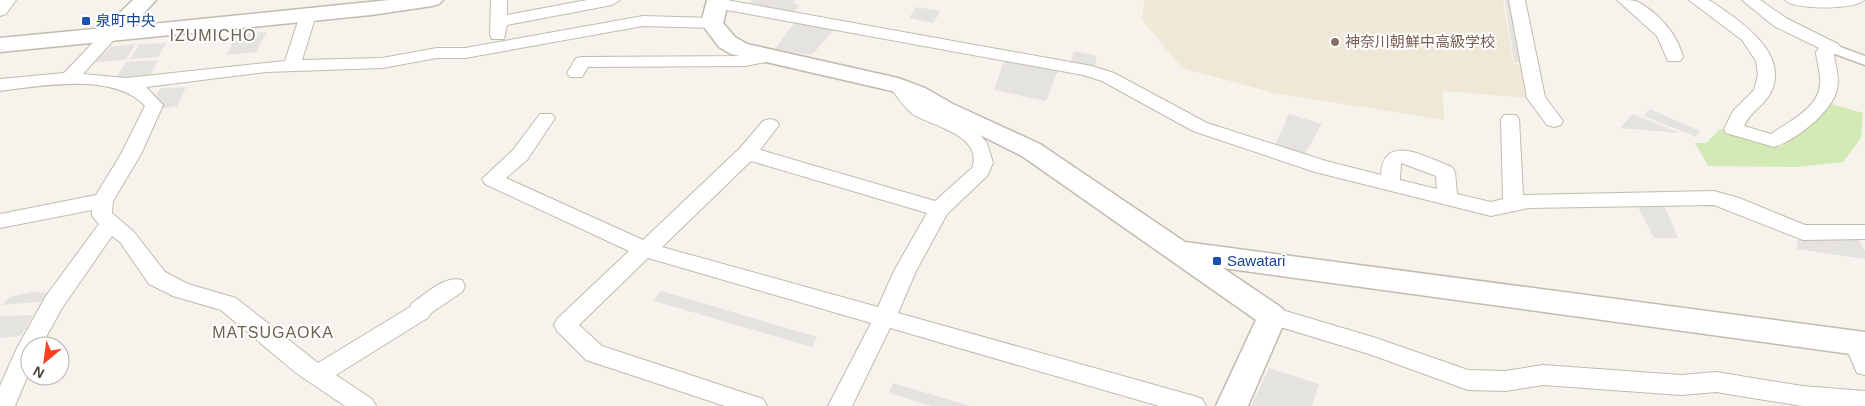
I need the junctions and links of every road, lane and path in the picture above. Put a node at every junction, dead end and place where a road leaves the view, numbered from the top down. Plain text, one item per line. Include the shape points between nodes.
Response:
1 (8, 0) edge
2 (145, 0) edge
3 (360, 0) edge
4 (432, 0) edge
5 (498, 0) edge
6 (612, 0) edge
7 (1517, 0) edge
8 (1625, 0) edge
9 (1697, 0) edge
10 (1750, 0) edge
11 (1793, 0) edge
12 (1856, 0) edge
13 (715, 9) edge
14 (0, 11) edge
15 (308, 15) junction
16 (498, 22) junction
17 (117, 28) junction
18 (0, 35) edge
19 (0, 45) edge
20 (498, 47) junction
21 (1832, 48) junction
22 (765, 57) junction
23 (1674, 57) dead end
24 (1865, 61) edge
25 (292, 66) junction
26 (576, 74) dead end
27 (69, 78) junction
28 (126, 84) junction
29 (0, 85) edge
30 (898, 85) junction
31 (546, 118) dead end
32 (1510, 119) dead end
33 (1554, 121) dead end
34 (770, 125) dead end
35 (747, 153) junction
36 (1390, 184) junction
37 (1448, 198) junction
38 (103, 201) junction
39 (1513, 205) junction
40 (939, 209) junction
41 (0, 221) edge
42 (110, 224) junction
43 (1865, 232) edge
44 (645, 250) junction
45 (1176, 251) junction
46 (454, 286) dead end
47 (1272, 316) junction
48 (885, 317) junction
49 (1862, 351) edge
50 (318, 375) junction
51 (1865, 402) edge
52 (3, 403) edge
53 (364, 406) edge
54 (755, 406) edge
55 (840, 406) edge
56 (1194, 406) edge
57 (1232, 406) edge

1 - 14 street
2 - 17 street
3 - 17 street
4 - 15 street
5 - 16 street
6 - 16 street
7 - 33 street via 1536,98
8 - 23 street via 1665,34
9 - 21 street via 1742,33 1764,54 1767,72 1763,92 1739,116 1733,129 1774,141 1815,110 1829,89 1825,52
10 - 21 street via 1780,22
11 - 12 street via 1823,3
13 - 20 street
13 - 22 street via 727,42
13 - 36 street via 1086,70 1108,77 1200,127 1322,168
15 - 17 street
15 - 25 street
16 - 20 street
17 - 18 street
17 - 19 street
17 - 27 street
20 - 25 street via 382,63
21 - 24 street
22 - 26 street via 745,61 582,62
22 - 30 street via 805,69
25 - 28 street
27 - 28 street
27 - 29 street
28 - 38 street via 143,92 154,105 131,154
30 - 40 street via 919,110 968,133 978,143 983,163 980,171
30 - 45 street via 1031,150
31 - 44 street via 520,155 492,179
32 - 39 street
34 - 35 street
35 - 40 street
35 - 44 street
36 - 37 street
36 - 37 street via 1391,162 1395,157 1407,157 1446,172
37 - 39 street via 1491,209
38 - 41 street
38 - 42 street via 102,216
39 - 43 street via 1528,201 1714,198 1803,233
40 - 48 street via 905,270
42 - 50 street via 127,237 157,278 182,290 228,304
42 - 52 street via 54,302
44 - 48 street
44 - 54 street via 565,326 594,353
45 - 47 street
45 - 49 street
46 - 50 street via 421,311
47 - 51 street via 1468,380 1504,380 1543,374 1681,385 1716,382
47 - 57 street
48 - 55 street
48 - 56 street
50 - 53 street

